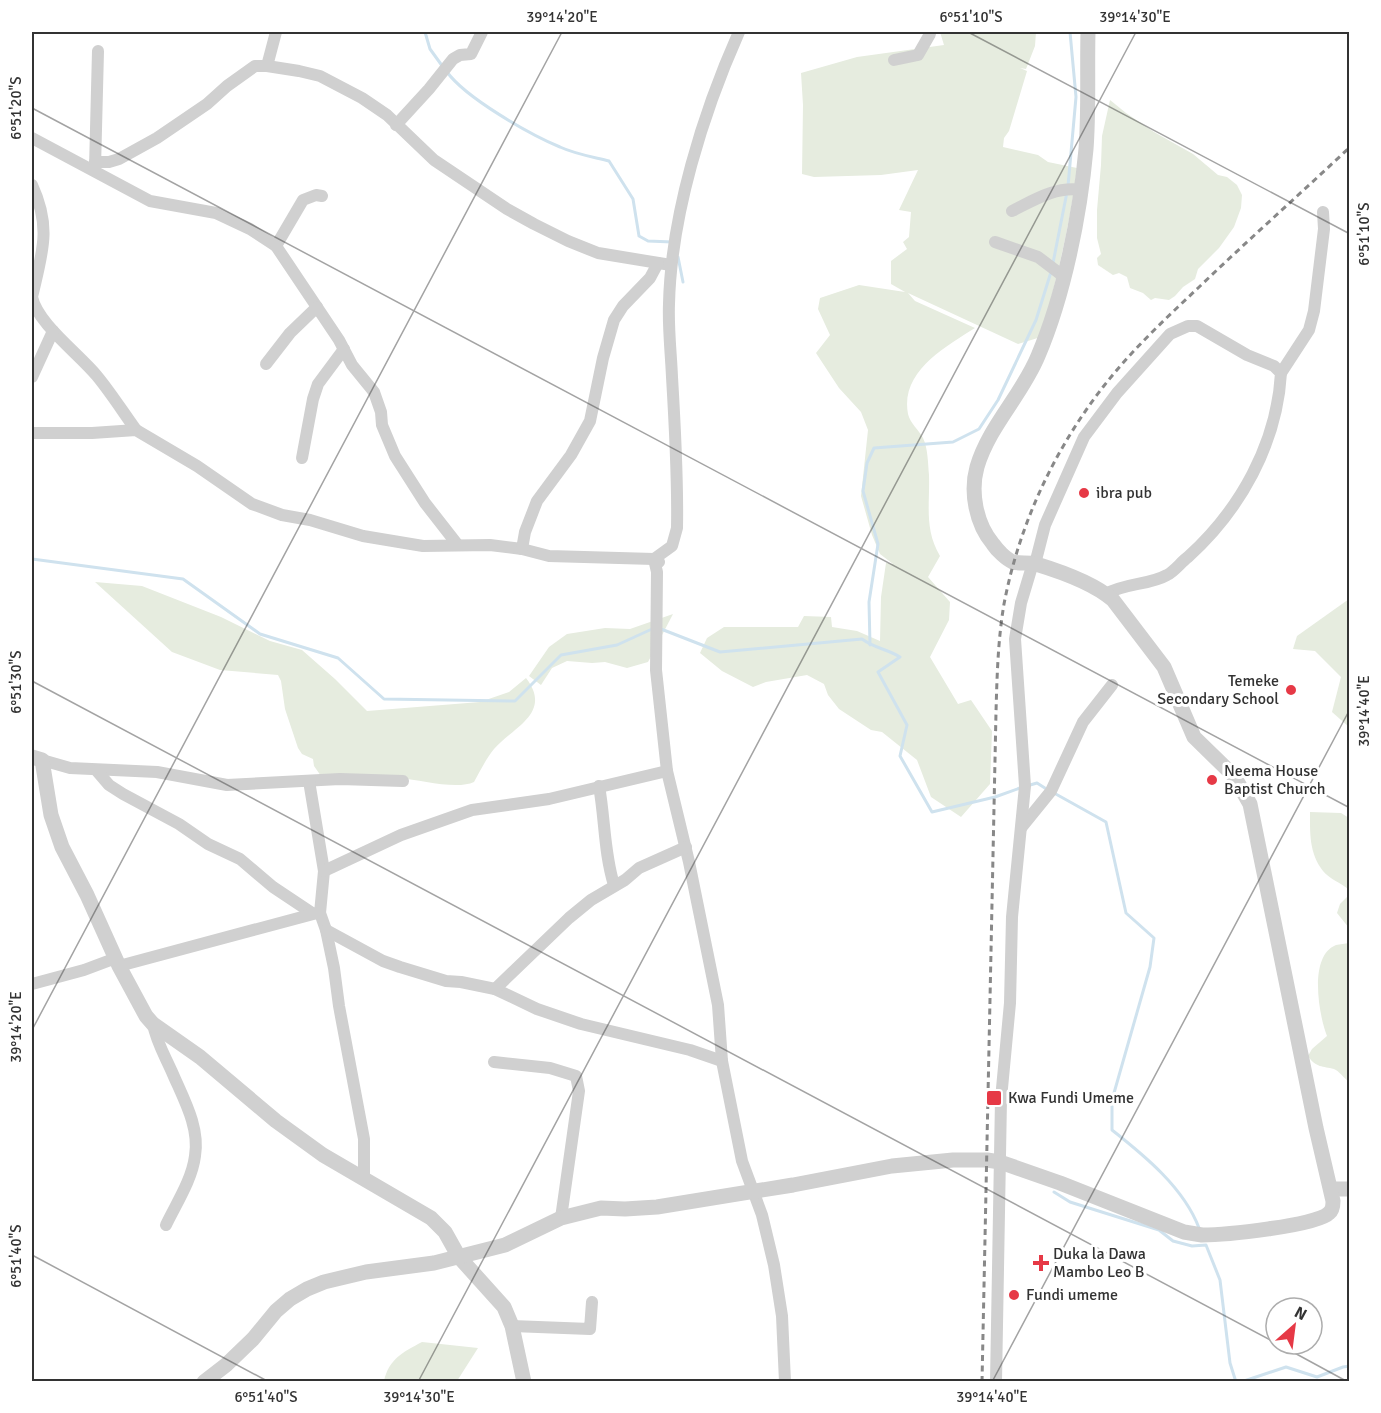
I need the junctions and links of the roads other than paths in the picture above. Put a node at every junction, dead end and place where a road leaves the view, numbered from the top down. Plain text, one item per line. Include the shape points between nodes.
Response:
1 (276, 32) edge
2 (482, 32) edge
3 (739, 32) edge
4 (929, 32) edge
5 (1088, 32) edge
6 (98, 51) dead end
7 (894, 60) dead end
8 (267, 66) junction
9 (396, 125) junction
10 (32, 138) edge
11 (95, 167) junction
12 (32, 185) edge
13 (1081, 190) junction
14 (322, 196) dead end
15 (1012, 211) dead end
16 (1323, 212) dead end
17 (995, 242) dead end
18 (276, 246) junction
19 (658, 263) junction
20 (671, 265) junction
21 (1063, 276) junction
22 (32, 297) edge
23 (317, 307) junction
24 (53, 331) junction
25 (344, 349) junction
26 (266, 364) dead end
27 (1281, 373) junction
28 (32, 377) edge
29 (136, 430) junction
30 (32, 433) edge
31 (302, 458) dead end
32 (457, 544) junction
33 (522, 549) junction
34 (657, 560) junction
35 (1034, 563) junction
36 (1106, 594) junction
37 (1112, 685) dead end
38 (37, 758) edge
39 (97, 771) junction
40 (668, 771) junction
41 (309, 781) junction
42 (403, 781) dead end
43 (599, 786) junction
44 (1020, 829) junction
45 (686, 847) junction
46 (324, 871) junction
47 (614, 885) junction
48 (316, 913) junction
49 (326, 930) junction
50 (117, 962) junction
51 (32, 985) edge
52 (495, 989) junction
53 (153, 1024) junction
54 (722, 1061) junction
55 (494, 1062) dead end
56 (1000, 1162) junction
57 (364, 1179) junction
58 (1331, 1189) junction
59 (1350, 1189) edge
60 (752, 1191) junction
61 (561, 1218) junction
62 (166, 1225) dead end
63 (459, 1257) junction
64 (592, 1302) dead end
65 (512, 1326) junction
66 (204, 1382) edge
67 (524, 1382) edge
68 (785, 1382) edge
69 (996, 1382) edge

1 - 8 street
2 - 9 street via 471,54 457,57
3 - 20 street via 700,134
4 - 7 street via 918,55
5 - 13 street
6 - 11 street
8 - 9 street via 326,78 362,98
8 - 11 street via 255,66 244,72 207,104 157,138
9 - 19 street via 434,160 507,210 598,253
10 - 11 street
11 - 18 street via 150,201 222,215
12 - 22 street via 44,222 44,247
13 - 15 street via 1058,190
13 - 21 street
14 - 18 street via 303,200
16 - 27 street via 1314,311 1309,330
17 - 21 street via 1038,257
18 - 23 street
19 - 20 street
19 - 33 street via 614,320 590,421 537,501
20 - 34 street via 669,306 678,528 672,546
21 - 35 street via 1038,356 989,438 977,468 974,499 993,545 1010,560
22 - 24 street via 37,311
23 - 25 street
23 - 26 street
24 - 28 street
24 - 29 street via 98,377
25 - 31 street via 318,384
25 - 32 street via 377,399 382,425 395,456
27 - 35 street via 1197,327 1188,326 1170,334 1084,437 1045,525
27 - 36 street via 1275,411 1259,465 1220,526 1167,576 1118,587
29 - 30 street
29 - 32 street via 252,504 282,515 399,543
32 - 33 street
33 - 34 street via 549,556
34 - 40 street via 656,670
35 - 36 street
35 - 44 street via 1015,639 1025,779
36 - 58 street via 1164,668 1194,737 1234,776 1250,804
37 - 44 street via 1083,722 1051,791
38 - 39 street
38 - 50 street via 62,847
39 - 41 street via 157,772 227,785
39 - 48 street via 109,785 240,859 273,887
40 - 43 street
40 - 45 street
41 - 42 street
41 - 46 street
43 - 46 street via 549,799 472,810 401,835
43 - 47 street
44 - 56 street
45 - 47 street via 639,868
45 - 54 street via 718,1005
46 - 48 street
47 - 52 street via 569,918
48 - 49 street
48 - 50 street
49 - 52 street via 400,968
49 - 57 street via 364,1139
50 - 51 street
50 - 53 street via 139,1007
52 - 54 street via 581,1024
53 - 57 street via 286,1128
53 - 62 street via 186,1103 196,1148 190,1173
54 - 60 street
55 - 61 street via 550,1068 578,1080
56 - 58 street via 1153,1221 1202,1235 1274,1228 1322,1218 1333,1207
56 - 60 street via 953,1160 892,1166
56 - 69 street
57 - 63 street via 431,1218 445,1232
58 - 59 street
60 - 61 street via 657,1207 601,1208
60 - 68 street via 774,1264 782,1316
61 - 63 street via 505,1245
63 - 65 street via 504,1307
63 - 66 street via 366,1272 307,1289 276,1311 233,1359
64 - 65 street via 590,1329
65 - 67 street

